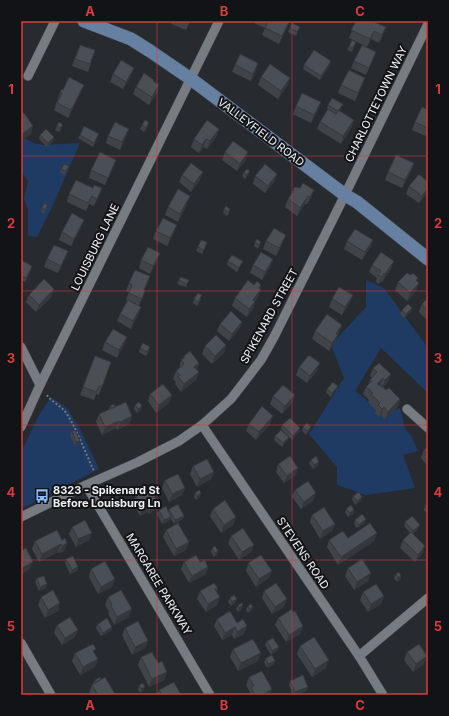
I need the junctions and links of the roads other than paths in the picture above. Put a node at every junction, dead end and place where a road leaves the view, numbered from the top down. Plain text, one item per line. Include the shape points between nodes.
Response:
1 (55, 21) edge
2 (84, 21) edge
3 (219, 21) edge
4 (428, 24) edge
5 (28, 76) dead end
6 (191, 79) junction
7 (345, 195) junction
8 (428, 260) edge
9 (21, 347) edge
10 (40, 385) junction
11 (407, 410) dead end
12 (202, 426) junction
13 (21, 427) edge
14 (428, 428) edge
15 (86, 485) junction
16 (21, 517) edge
17 (428, 598) edge
18 (21, 643) edge
19 (359, 656) junction
20 (51, 695) edge
21 (210, 695) edge
22 (384, 695) edge

1 - 5 street
2 - 6 street, VALLEYFIELD ROAD via 131,39
3 - 6 street
4 - 7 street, CHARLOTTETOWN WAY
6 - 7 street, VALLEYFIELD ROAD
6 - 10 street, LOUISBURG LANE
7 - 8 street, VALLEYFIELD ROAD
7 - 12 street, SPIKENARD STREET via 261,360 231,400
9 - 10 street
10 - 13 street, LOUISBURG LANE
11 - 14 street
12 - 15 street, SPIKENARD STREET via 138,462
12 - 19 street, STEVENS ROAD
15 - 16 street, SPIKENARD STREET
15 - 21 street, MARGAREE PARKWAY
17 - 19 street
18 - 20 street
19 - 22 street, STEVENS ROAD

